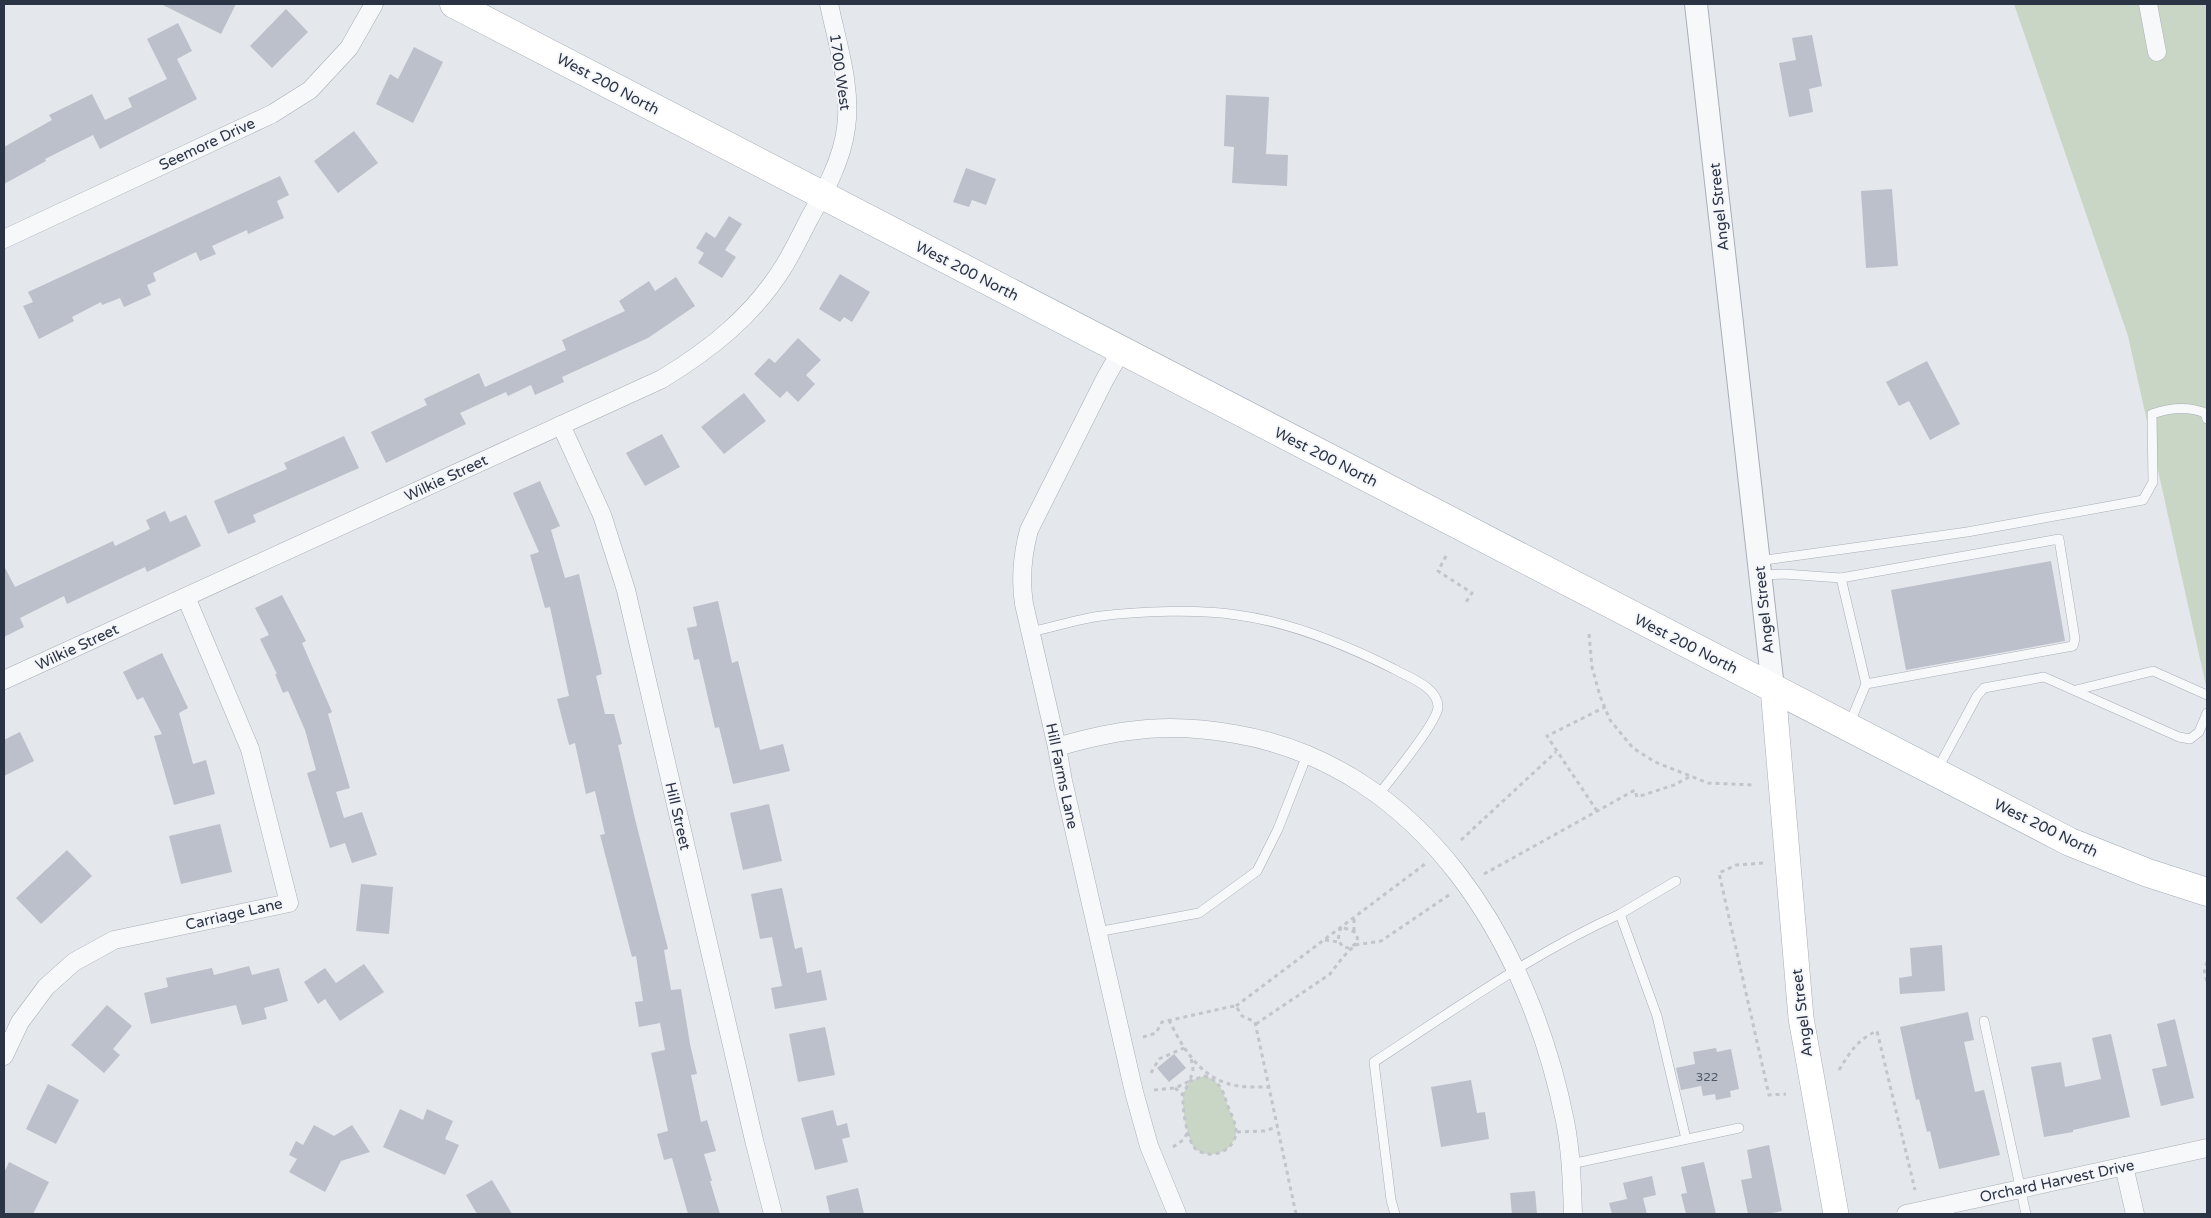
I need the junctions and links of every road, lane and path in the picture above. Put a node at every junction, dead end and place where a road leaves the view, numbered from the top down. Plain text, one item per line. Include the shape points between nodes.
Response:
1 (374, 4) edge
2 (454, 4) edge
3 (830, 4) edge
4 (1696, 4) edge
5 (2148, 4) edge
6 (2158, 52) dead end
7 (822, 196) junction
8 (4, 239) edge
9 (1122, 351) junction
10 (2207, 419) edge
11 (561, 425) junction
12 (1446, 556) dead end
13 (1759, 568) junction
14 (1841, 578) junction
15 (186, 597) junction
16 (1464, 605) dead end
17 (1031, 632) junction
18 (1589, 634) dead end
19 (4, 680) edge
20 (1866, 684) junction
21 (1772, 688) junction
22 (2076, 690) junction
23 (2207, 695) edge
24 (1605, 707) junction
25 (2207, 713) edge
26 (1848, 728) junction
27 (1057, 747) junction
28 (1556, 752) junction
29 (1307, 755) junction
30 (1936, 773) junction
31 (1689, 777) junction
32 (1753, 785) dead end
33 (1379, 794) junction
34 (1597, 811) junction
35 (1461, 840) dead end
36 (1763, 863) dead end
37 (1425, 864) dead end
38 (1484, 874) dead end
39 (1676, 881) dead end
40 (2207, 892) edge
41 (1450, 895) dead end
42 (1620, 914) junction
43 (1354, 918) junction
44 (1340, 929) junction
45 (1354, 931) junction
46 (1097, 932) junction
47 (1325, 940) junction
48 (1357, 940) junction
49 (1339, 942) junction
50 (1366, 942) junction
51 (1354, 945) junction
52 (1343, 947) junction
53 (1342, 957) junction
54 (2207, 962) edge
55 (1515, 970) junction
56 (2207, 982) edge
57 (1236, 1006) junction
58 (1169, 1020) junction
59 (1984, 1021) dead end
60 (1256, 1024) junction
61 (1143, 1037) dead end
62 (1184, 1048) junction
63 (4, 1056) edge
64 (1191, 1057) junction
65 (1839, 1070) dead end
66 (1150, 1073) dead end
67 (1214, 1078) junction
68 (1190, 1081) junction
69 (1269, 1087) junction
70 (1175, 1088) junction
71 (1154, 1090) dead end
72 (1183, 1094) junction
73 (1786, 1094) dead end
74 (1278, 1127) junction
75 (1739, 1128) dead end
76 (1188, 1132) junction
77 (1237, 1132) junction
78 (1686, 1139) junction
79 (1173, 1147) dead end
80 (2207, 1148) edge
81 (1571, 1164) junction
82 (2124, 1166) junction
83 (2021, 1188) junction
84 (1915, 1190) dead end
85 (773, 1214) edge
86 (1176, 1214) edge
87 (1296, 1214) edge
88 (1395, 1214) edge
89 (1573, 1214) edge
90 (1836, 1214) edge
91 (1906, 1214) edge
92 (2026, 1214) edge
93 (2135, 1214) edge

1 - 8 street, Seemore Drive via 349,48 310,90 272,114
2 - 7 main road, West 200 North
3 - 7 street, 1700 West via 845,84 847,127 842,150
4 - 13 street, Angel Street
5 - 6 street
7 - 9 main road, West 200 North
7 - 11 street, Wilkie Street via 783,267 756,304 729,332 699,357 662,379
9 - 17 street, Hill Farms Lane via 1029,530 1022,555 1020,581
9 - 21 main road, West 200 North
10 - 13 lane via 2205,413 2194,408 2152,414 2153,482 2143,500
11 - 15 street, Wilkie Street
11 - 85 street, Hill Street via 602,515 626,590
12 - 16 path via 1438,570 1472,593
13 - 14 lane via 1784,574
13 - 21 street, Angel Street
14 - 20 lane
14 - 20 lane via 2059,539 2075,639 2073,646
15 - 19 street, Wilkie Street
15 - 63 street, Carriage Lane via 250,749 288,904 114,940 74,962 46,987 20,1022
17 - 27 street, Hill Farms Lane
17 - 33 lane via 1107,616 1178,612 1237,615 1323,637 1364,654 1420,683 1433,693 1438,706 1436,716
18 - 24 path via 1592,667
20 - 26 lane
21 - 26 main road, West 200 North
21 - 90 main road, Angel Street via 1801,1018
22 - 23 lane via 2153,671
22 - 25 lane via 2179,737 2190,739 2199,732
22 - 30 lane via 2044,677 1984,688
24 - 28 path via 1547,736
24 - 31 path via 1610,720 1633,748
26 - 30 main road, West 200 North
27 - 29 street via 1131,730 1173,728 1264,739
27 - 46 street, Hill Farms Lane
28 - 34 path
28 - 35 path
29 - 33 street via 1344,772
29 - 46 lane via 1258,871 1199,913
30 - 40 main road, West 200 North via 2078,845
31 - 32 path via 1708,784
31 - 34 path via 1674,786 1637,797 1634,790
33 - 55 street via 1422,831 1458,873
34 - 38 path
36 - 73 path via 1736,865 1719,873 1769,1095
37 - 43 path
39 - 42 lane
41 - 50 path via 1380,941
42 - 55 lane via 1588,928
42 - 78 lane via 1657,1016
43 - 44 path
43 - 45 path
44 - 45 path
44 - 47 path
44 - 49 path
45 - 48 path
46 - 86 street, Hill Farms Lane via 1144,1128
47 - 49 path
47 - 57 path
48 - 50 path
48 - 51 path
49 - 52 path
50 - 51 path
51 - 52 path
51 - 53 path
52 - 53 path
53 - 60 path via 1330,974
54 - 56 path via 2204,969
55 - 81 street via 1544,1042 1565,1122
55 - 88 lane via 1374,1062
57 - 58 path
57 - 60 path via 1242,1016
58 - 61 path via 1162,1022 1156,1033
58 - 62 path
59 - 83 lane
60 - 69 path
62 - 64 path
62 - 66 path via 1159,1059
64 - 67 path
64 - 68 path
65 - 84 path via 1852,1049 1865,1036 1877,1031
67 - 68 path via 1204,1076
67 - 69 path via 1242,1086
67 - 77 path via 1222,1089
68 - 70 path
68 - 72 path
69 - 74 path
70 - 71 path
70 - 72 path
72 - 76 path
74 - 77 path
74 - 87 path
75 - 78 lane
76 - 77 path via 1189,1141 1197,1150 1211,1155 1225,1151 1234,1142
76 - 79 path
78 - 81 lane
80 - 82 street, Orchard Harvest Drive
81 - 89 street
82 - 83 street, Orchard Harvest Drive
82 - 93 street
83 - 91 street, Orchard Harvest Drive
83 - 92 lane

